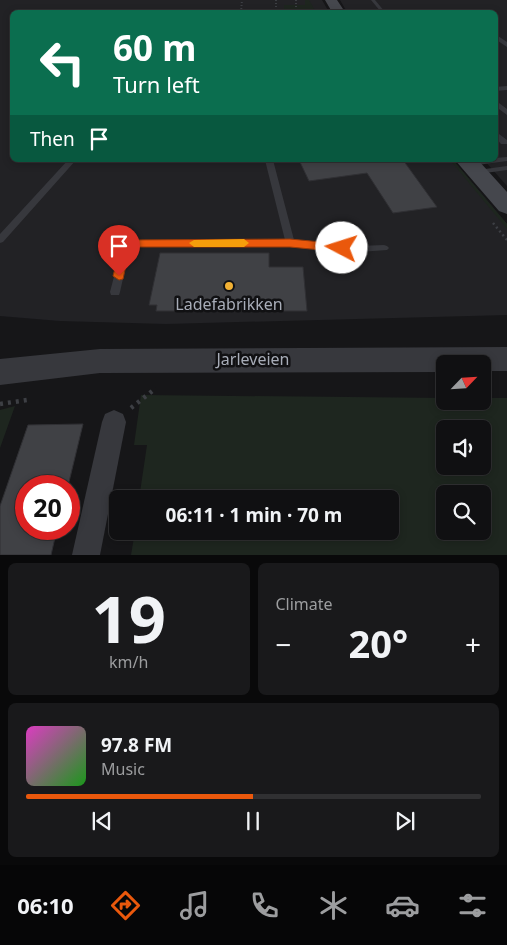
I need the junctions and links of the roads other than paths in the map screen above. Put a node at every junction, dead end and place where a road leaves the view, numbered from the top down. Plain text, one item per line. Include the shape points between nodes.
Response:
1 (374, 0) edge
2 (382, 10) edge
3 (498, 136) edge
4 (504, 142) dead end
5 (70, 162) edge
6 (270, 162) edge
7 (489, 162) edge
8 (471, 165) edge
9 (507, 168) edge
10 (507, 206) edge
11 (0, 240) edge
12 (290, 243) junction
13 (384, 248) dead end
14 (115, 292) dead end
15 (507, 359) edge
16 (0, 372) edge
17 (114, 422) road end
18 (86, 555) edge

1 - 2 lane
3 - 4 lane
5 - 11 lane
6 - 12 lane
7 - 8 lane
8 - 9 lane
8 - 10 main road
12 - 13 lane
12 - 14 lane via 126,244
15 - 16 street, Jarleveien via 100,361
17 - 18 street

